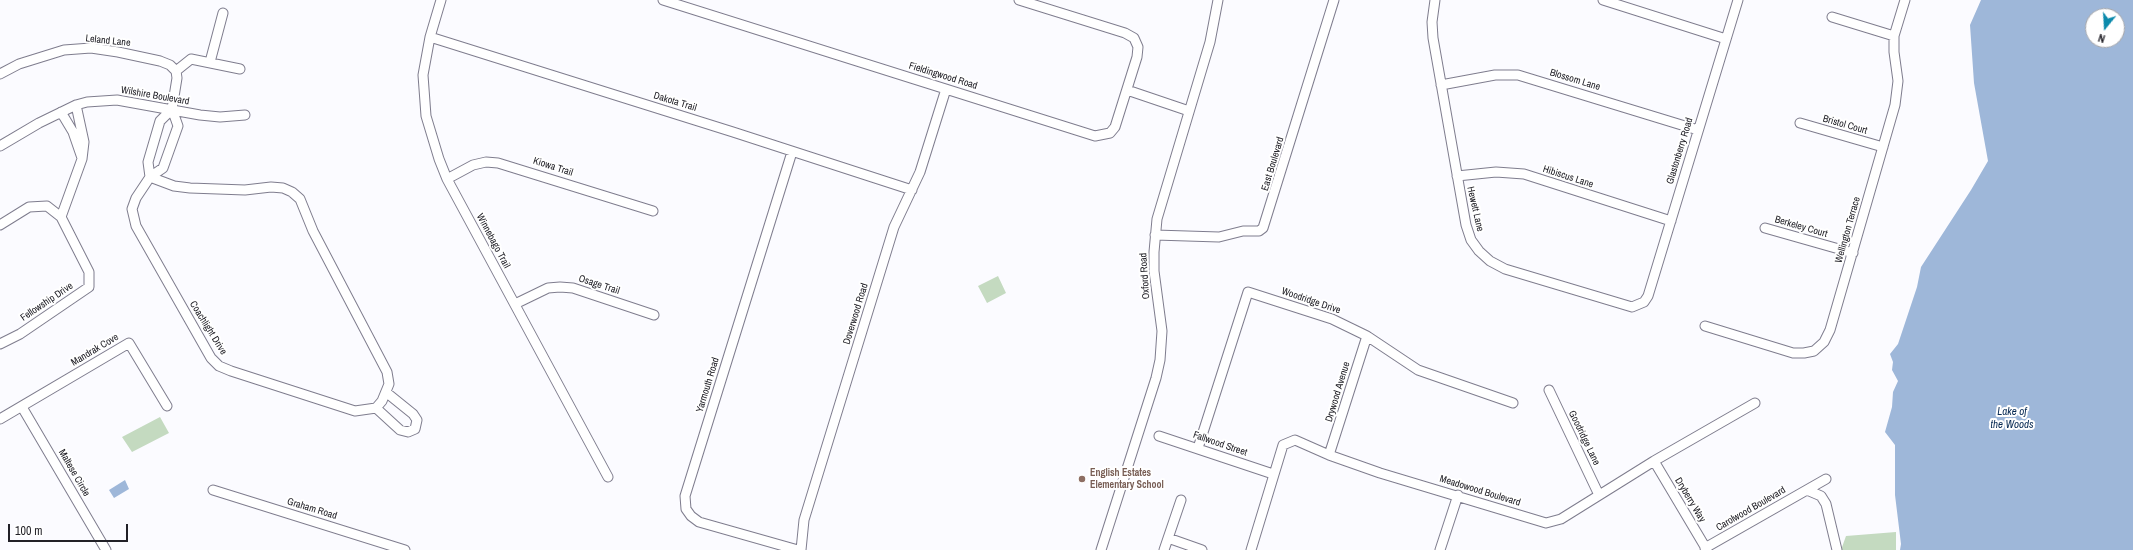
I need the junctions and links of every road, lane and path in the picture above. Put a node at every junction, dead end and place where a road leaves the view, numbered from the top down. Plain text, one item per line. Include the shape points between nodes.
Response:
1 (442, 0) edge
2 (664, 0) edge
3 (1019, 0) edge
4 (1218, 0) edge
5 (1334, 0) edge
6 (1435, 0) edge
7 (1603, 0) edge
8 (1738, 0) edge
9 (1905, 0) edge
10 (223, 12) dead end
11 (1832, 17) dead end
12 (1894, 36) junction
13 (430, 37) junction
14 (1726, 39) junction
15 (210, 62) junction
16 (240, 69) dead end
17 (176, 72) junction
18 (0, 74) edge
19 (1441, 85) junction
20 (946, 89) junction
21 (1127, 90) junction
22 (76, 105) junction
23 (172, 109) junction
24 (1188, 111) junction
25 (61, 112) junction
26 (245, 115) dead end
27 (1800, 123) dead end
28 (1698, 130) junction
29 (0, 146) edge
30 (1883, 147) junction
31 (792, 152) junction
32 (82, 159) junction
33 (1457, 176) junction
34 (150, 177) junction
35 (447, 179) junction
36 (912, 190) junction
37 (653, 211) dead end
38 (61, 217) junction
39 (1671, 221) junction
40 (0, 225) edge
41 (1765, 228) dead end
42 (1155, 235) junction
43 (1853, 253) junction
44 (514, 304) junction
45 (1639, 305) joint
46 (654, 315) dead end
47 (1705, 326) dead end
48 (1367, 336) junction
49 (0, 344) edge
50 (1549, 390) dead end
51 (387, 393) junction
52 (1513, 403) dead end
53 (1755, 403) dead end
54 (167, 406) dead end
55 (22, 407) junction
56 (376, 408) junction
57 (0, 419) edge
58 (1159, 436) dead end
59 (1198, 448) junction
60 (1329, 455) junction
61 (1654, 461) junction
62 (1273, 474) junction
63 (608, 477) dead end
64 (1826, 479) dead end
65 (213, 490) dead end
66 (1807, 490) junction
67 (1458, 495) junction
68 (1599, 495) junction
69 (1181, 500) dead end
70 (1168, 538) junction
71 (1706, 549) edge
72 (106, 550) edge
73 (404, 550) edge
74 (798, 550) edge
75 (801, 550) edge
76 (1101, 550) edge
77 (1164, 550) edge
78 (1202, 550) edge
79 (1251, 550) edge
80 (1440, 550) edge
81 (1837, 550) edge

1 - 13 street, Winnebago Trail
2 - 20 street, Fieldingwood Road
3 - 21 street, Fieldingwood Road via 1134,38 1138,47 1137,57
4 - 24 street, Oxford Road via 1210,42
5 - 42 street, East Boulevard via 1263,228 1259,231 1243,231 1219,237
6 - 19 street, Hewett Lane via 1432,30
7 - 14 street
8 - 14 street, Glastonberry Road
9 - 12 street, Wellington Terrace
10 - 15 street
11 - 12 street
12 - 30 street, Wellington Terrace via 1898,81 1895,105
13 - 31 street, Dakota Trail
13 - 35 street, Winnebago Trail via 423,74 426,116
14 - 28 street, Glastonberry Road
15 - 16 street
15 - 17 street via 191,59
17 - 18 street, Leland Lane via 170,65 160,61 91,48 43,55
17 - 23 street
19 - 28 street, Blossom Lane via 1495,75 1518,75
19 - 33 street, Hewett Lane
20 - 21 street, Fieldingwood Road via 1101,136 1110,133 1115,127
20 - 36 street, Doverwood Road
21 - 24 street
22 - 23 street, Wilshire Boulevard via 117,100
22 - 25 street, Wilshire Boulevard
22 - 32 street via 84,142
23 - 26 street, Wilshire Boulevard via 207,116
23 - 34 street via 160,121 148,162
23 - 34 street, Coachlight Drive via 178,126 164,168
24 - 42 street, Oxford Road
25 - 29 street, Wilshire Boulevard
25 - 32 street
27 - 30 street, Bristol Court
28 - 39 street, Glastonberry Road
30 - 43 street, Wellington Terrace
31 - 36 street, Dakota Trail
31 - 74 street, Yarmouth Road via 686,496 686,509 699,522
32 - 38 street
33 - 39 street, Hibiscus Lane via 1496,172 1524,174
33 - 45 street, Hewett Lane via 1471,240 1490,261 1505,269 1624,306
34 - 51 street via 174,186 190,188 282,188 300,199 313,231 388,372 390,384
34 - 56 street, Coachlight Drive via 132,209 136,226 211,358 219,366 231,371 354,411
35 - 37 street, Kiowa Trail via 473,165 498,163
35 - 44 street, Winnebago Trail
36 - 75 street, Doverwood Road via 894,227 804,520
38 - 40 street via 47,206 29,206
38 - 49 street, Fellowship Drive via 89,272 89,287 20,334
39 - 45 street, Glastonberry Road via 1648,296
41 - 43 street, Berkeley Court
42 - 76 street, Oxford Road via 1154,271 1162,331 1160,360
43 - 47 street, Wellington Terrace via 1830,330 1824,342 1814,350 1804,354 1793,353
44 - 46 street, Osage Trail via 548,288 560,286
44 - 63 street, Winnebago Trail
48 - 52 street, Woodridge Drive via 1418,370
48 - 59 street, Woodridge Drive via 1332,319 1248,292
48 - 60 street, Drywood Avenue
50 - 68 street, Goodridge Lane
51 - 56 street
51 - 56 street via 413,414 417,420 415,429 408,432 400,430
53 - 61 street, Meadowood Boulevard
54 - 55 street, Mandrak Cove via 129,344
55 - 57 street
55 - 72 street, Maltese Circle
58 - 59 street, Fallwood Street
59 - 62 street, Fallwood Street
60 - 62 street, Meadowood Boulevard via 1295,440 1283,445
60 - 67 street, Meadowood Boulevard via 1380,473
61 - 68 street, Meadowood Boulevard
61 - 71 street, Dryberry Way
62 - 79 street, Meadowood Boulevard
64 - 66 street, Carolwood Boulevard
65 - 73 street, Graham Road
66 - 71 street, Carolwood Boulevard
66 - 81 street via 1821,496 1826,504
67 - 68 street, Meadowood Boulevard via 1546,524 1561,519
67 - 80 street
69 - 70 street
70 - 77 street
70 - 78 street

